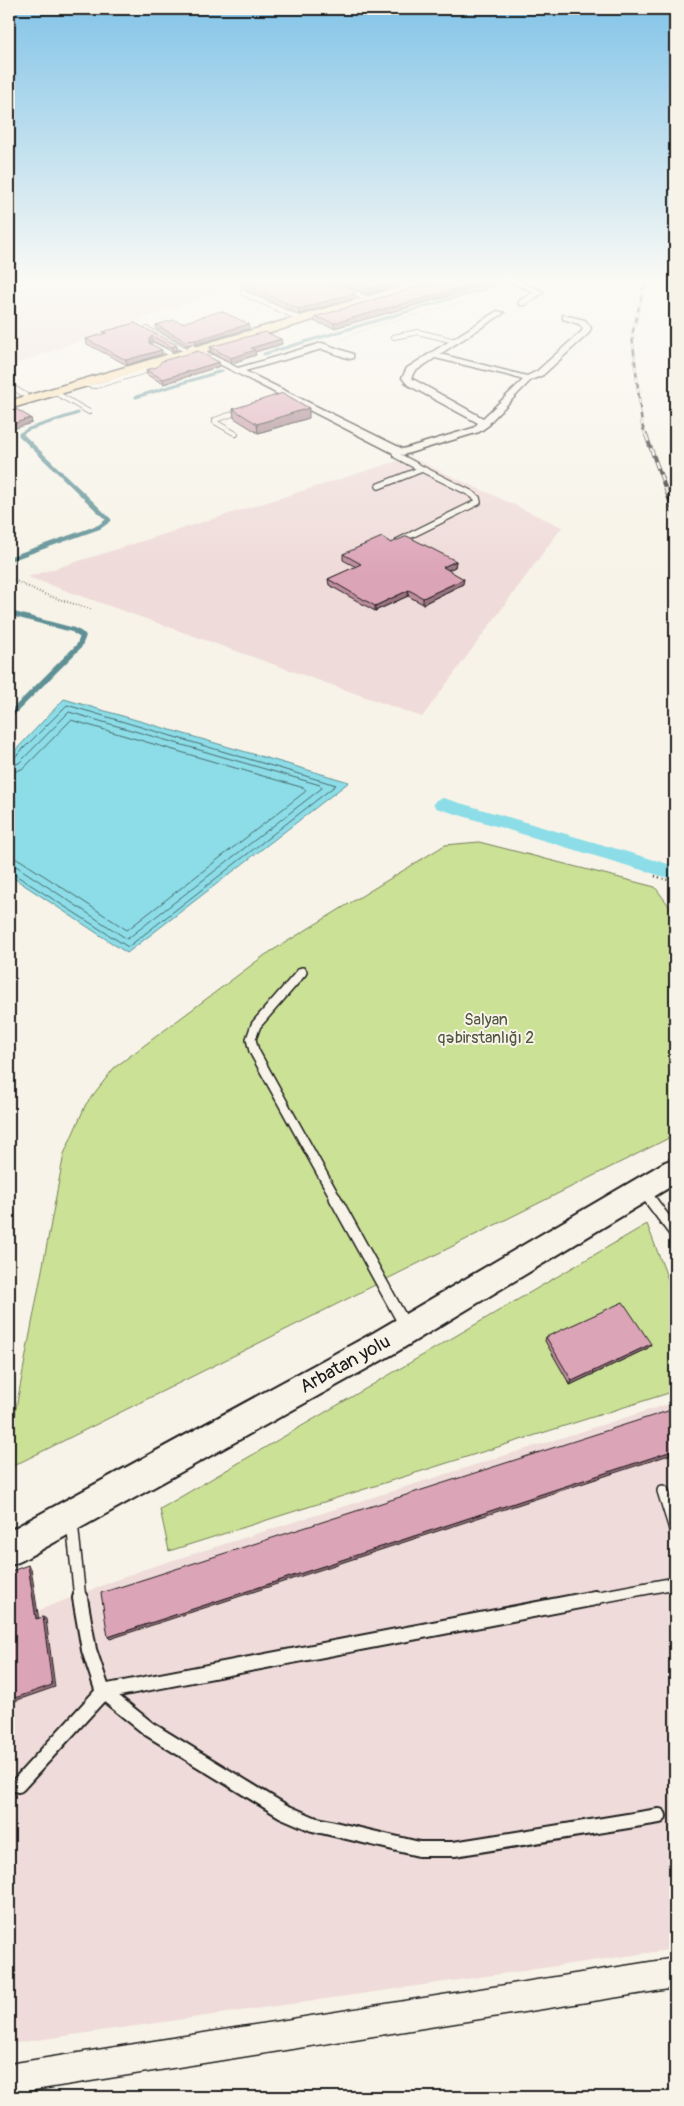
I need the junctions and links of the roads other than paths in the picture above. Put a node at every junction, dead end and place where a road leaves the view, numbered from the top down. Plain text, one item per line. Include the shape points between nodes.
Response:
1 (82, 378) edge
2 (101, 378) edge
3 (249, 378) edge
4 (406, 378) edge
5 (527, 379) edge
6 (9, 385) edge
7 (54, 392) junction
8 (25, 395) junction
9 (9, 400) edge
10 (9, 405) edge
11 (253, 407) edge
12 (89, 412) dead end
13 (486, 423) junction
14 (236, 434) dead end
15 (394, 450) junction
16 (422, 469) junction
17 (379, 486) dead end
18 (391, 544) edge
19 (302, 972) dead end
20 (675, 1170) edge
21 (643, 1189) junction
22 (675, 1232) edge
23 (407, 1330) junction
24 (664, 1491) dead end
25 (71, 1514) junction
26 (675, 1529) edge
27 (9, 1549) edge
28 (675, 1583) edge
29 (103, 1692) junction
30 (18, 1786) dead end
31 (659, 1816) dead end
32 (675, 1973) edge
33 (9, 2079) edge

1 - 8 main road
2 - 7 main road
3 - 15 street
4 - 13 street
5 - 13 street
6 - 8 lane
7 - 10 main road
7 - 12 lane
8 - 9 main road
11 - 14 lane via 215,420
13 - 15 street via 469,434 411,451
15 - 16 lane via 396,455
16 - 17 lane
16 - 18 lane via 477,498 478,502
19 - 23 lane via 256,1025 250,1039
20 - 21 main road, Arbatan yolu
21 - 22 lane
21 - 23 main road, Arbatan yolu
23 - 25 main road, Arbatan yolu
24 - 26 lane
25 - 27 main road, Arbatan yolu
25 - 29 lane via 82,1622 91,1662
28 - 29 lane
29 - 30 lane
29 - 31 lane via 149,1729 283,1811 313,1824 419,1849 454,1849
32 - 33 street

